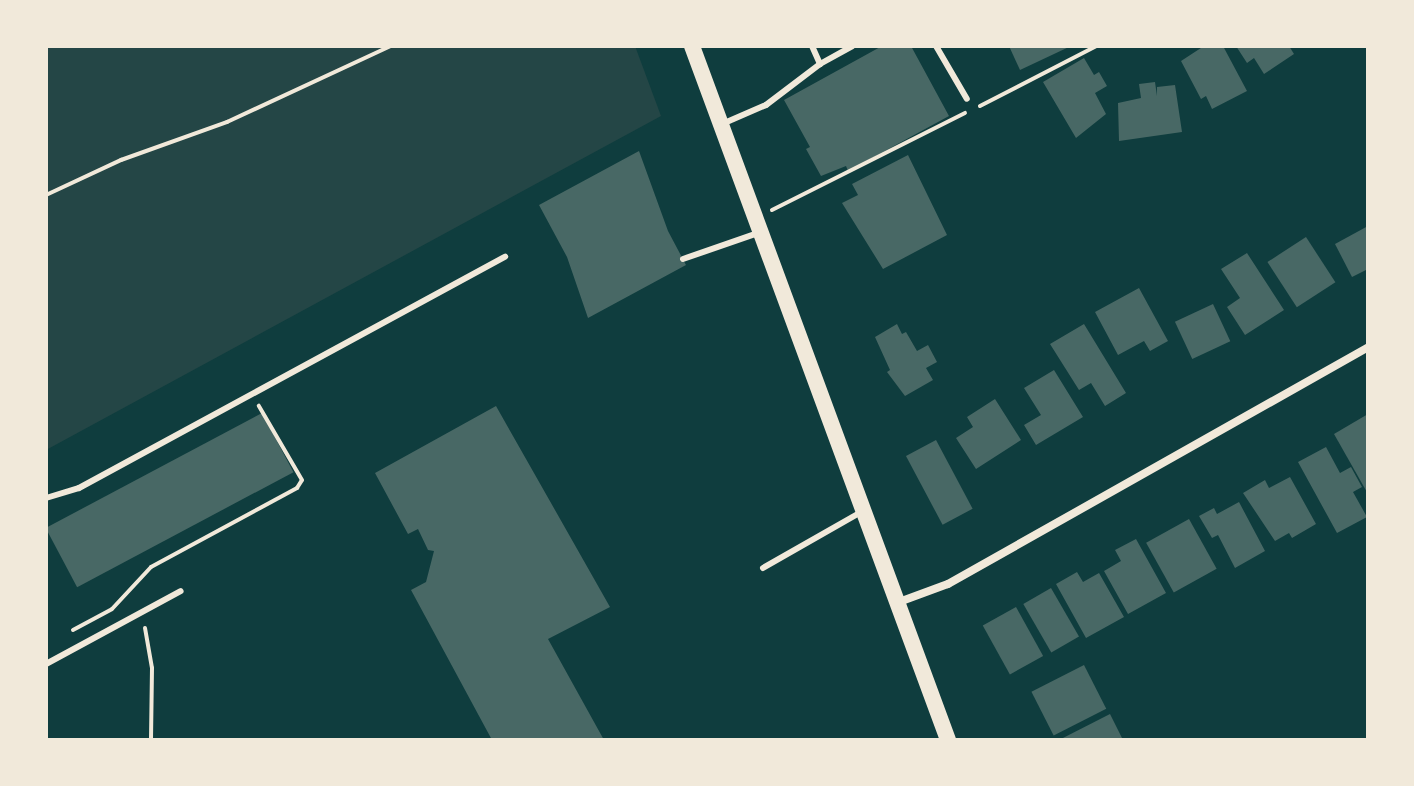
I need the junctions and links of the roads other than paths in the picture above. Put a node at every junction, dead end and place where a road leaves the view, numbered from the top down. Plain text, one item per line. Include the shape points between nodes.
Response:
1 (692, 46) edge
2 (812, 46) edge
3 (852, 46) edge
4 (936, 46) edge
5 (820, 64) junction
6 (967, 99) dead end
7 (720, 125) junction
8 (758, 225) junction
9 (505, 257) dead end
10 (683, 259) dead end
11 (1368, 347) edge
12 (46, 498) edge
13 (865, 510) junction
14 (763, 568) dead end
15 (181, 591) dead end
16 (899, 602) junction
17 (46, 664) edge
18 (948, 740) edge

1 - 7 main road
2 - 5 lane
3 - 5 lane
4 - 6 lane
5 - 7 lane via 766,105
7 - 8 main road
8 - 10 lane
8 - 13 main road
9 - 12 lane via 79,488
11 - 16 street via 948,584
13 - 14 lane
13 - 16 main road
15 - 17 lane
16 - 18 main road

